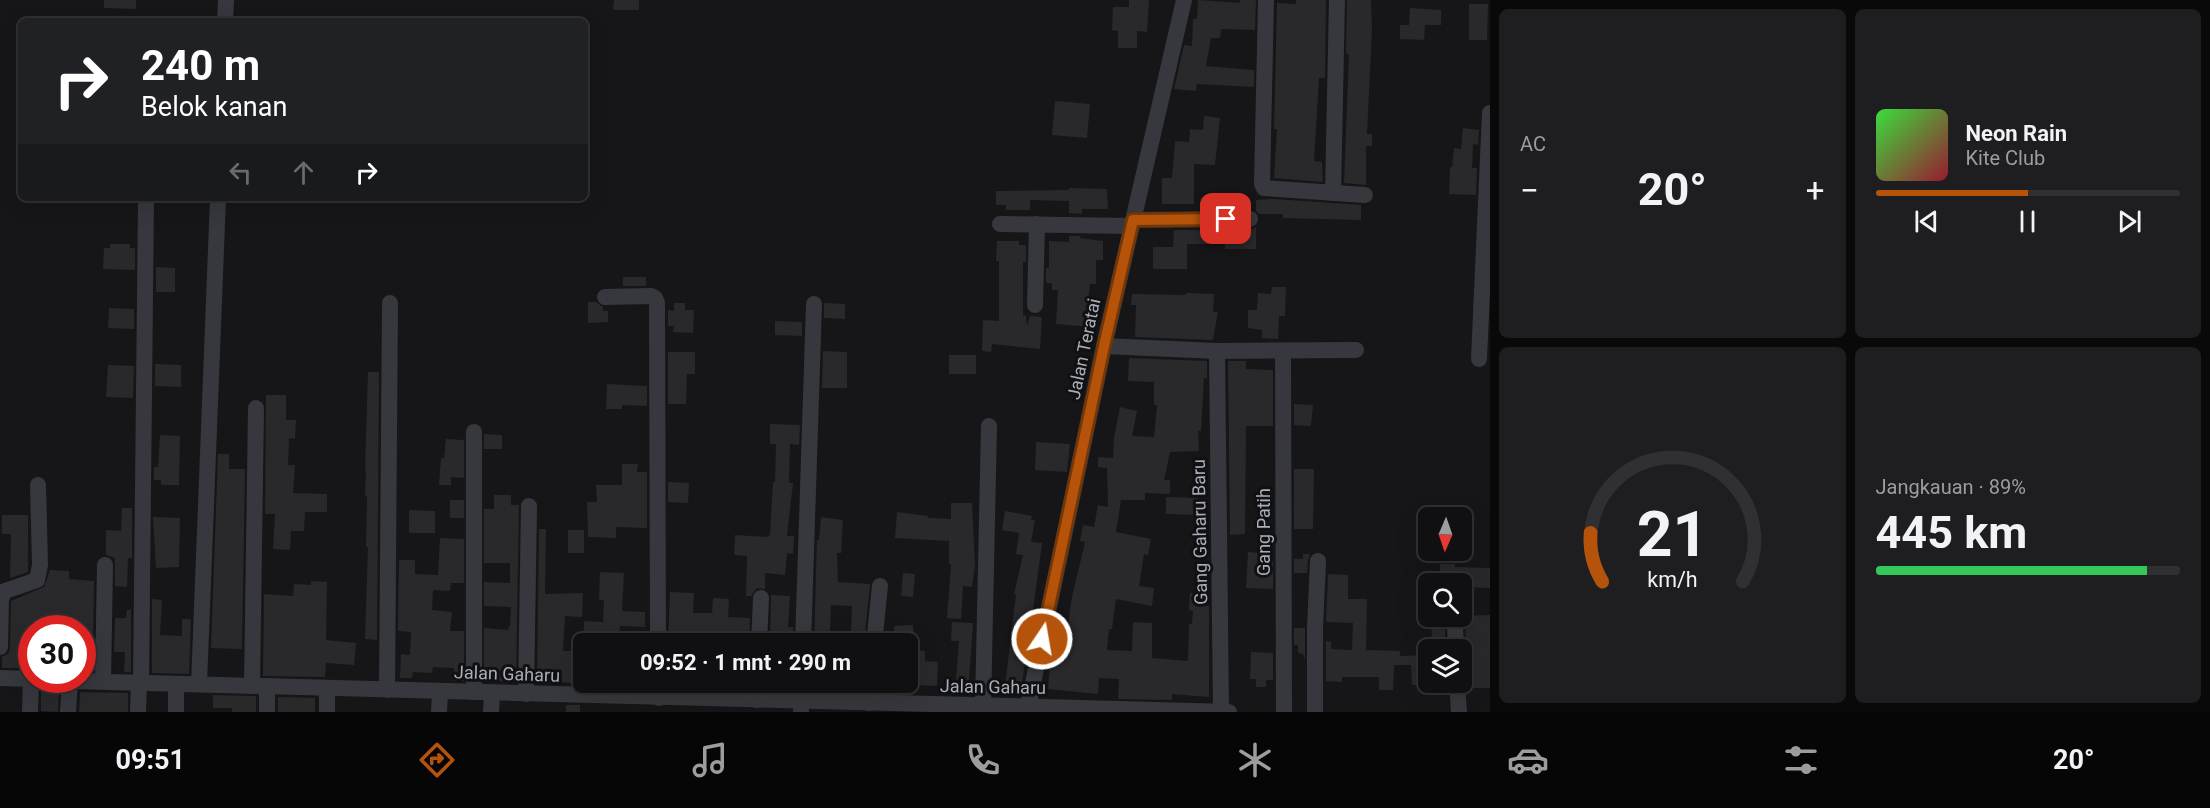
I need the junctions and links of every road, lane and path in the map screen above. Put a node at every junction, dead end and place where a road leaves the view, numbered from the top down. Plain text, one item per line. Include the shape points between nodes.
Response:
1 (226, 0) edge
2 (1184, 0) edge
3 (1266, 0) edge
4 (1337, 0) edge
5 (225, 18) edge
6 (1490, 113) edge
7 (1333, 193) junction
8 (1365, 195) dead end
9 (146, 201) edge
10 (218, 201) edge
11 (1250, 219) dead end
12 (1132, 223) junction
13 (1000, 224) dead end
14 (1037, 224) junction
15 (605, 297) dead end
16 (390, 303) dead end
17 (814, 304) dead end
18 (1035, 305) dead end
19 (1104, 346) junction
20 (1356, 350) dead end
21 (1217, 351) junction
22 (1283, 351) junction
23 (1479, 359) dead end
24 (256, 408) dead end
25 (988, 426) dead end
26 (474, 432) dead end
27 (38, 485) dead end
28 (529, 506) dead end
29 (1318, 561) dead end
30 (105, 564) dead end
31 (880, 586) dead end
32 (761, 598) dead end
33 (658, 633) edge
34 (759, 633) edge
35 (803, 633) edge
36 (875, 633) edge
37 (0, 647) edge
38 (0, 678) edge
39 (18, 679) edge
40 (96, 681) edge
41 (103, 681) junction
42 (140, 683) junction
43 (176, 684) junction
44 (199, 684) junction
45 (260, 686) junction
46 (327, 688) junction
47 (387, 690) junction
48 (440, 692) junction
49 (474, 692) junction
50 (31, 693) edge
51 (69, 693) edge
52 (492, 693) junction
53 (757, 693) edge
54 (1458, 693) edge
55 (534, 694) junction
56 (655, 697) edge
57 (757, 700) junction
58 (583, 704) edge
59 (871, 706) edge
60 (983, 706) junction
61 (801, 707) edge
62 (838, 707) edge
63 (1027, 710) edge
64 (1130, 711) edge
65 (30, 712) edge
66 (68, 712) edge
67 (138, 712) edge
68 (176, 712) edge
69 (267, 712) edge
70 (327, 712) edge
71 (439, 712) edge
72 (491, 712) edge
73 (542, 712) edge
74 (1221, 712) edge
75 (1229, 712) edge
76 (1284, 712) edge
77 (1316, 712) edge
78 (1459, 712) edge

1 - 5 street
2 - 12 street, Jalan Teratai
3 - 7 street via 1262,184 1264,188
4 - 7 street
6 - 23 street
7 - 8 street
9 - 42 street
10 - 44 street
11 - 12 street
12 - 14 street
12 - 19 street, Jalan Teratai
13 - 14 street
14 - 18 street
15 - 33 street via 651,296 657,303
16 - 47 street
17 - 35 street
19 - 21 street
19 - 63 street, Jalan Teratai
20 - 22 street
21 - 22 street
21 - 74 street, Gang Gaharu Baru
22 - 76 street, Gang Patih
24 - 45 street
25 - 60 street
26 - 49 street
27 - 37 street via 37,580 5,591 1,598
28 - 55 street
29 - 77 street
30 - 41 street
31 - 36 street
32 - 34 street
38 - 39 street
40 - 41 street, Jalan Gaharu
41 - 42 street, Jalan Gaharu
42 - 43 street, Jalan Gaharu
42 - 67 street
43 - 44 street, Jalan Gaharu
43 - 68 street
44 - 45 street, Jalan Gaharu
45 - 46 street, Jalan Gaharu
45 - 69 street
46 - 47 street, Jalan Gaharu
46 - 70 street
47 - 48 street, Jalan Gaharu
48 - 49 street, Jalan Gaharu
48 - 71 street
49 - 52 street, Jalan Gaharu
50 - 65 street
51 - 66 street
52 - 55 street, Jalan Gaharu
52 - 72 street
53 - 57 street
54 - 78 street
55 - 58 street, Jalan Gaharu
55 - 73 street
56 - 57 street, Jalan Gaharu
56 - 58 street, Jalan Gaharu
57 - 61 street, Jalan Gaharu
59 - 60 street, Jalan Gaharu
59 - 62 street, Jalan Gaharu
60 - 63 street, Jalan Gaharu
61 - 62 street, Jalan Gaharu
63 - 64 street, Jalan Gaharu
64 - 74 street, Jalan Gaharu
74 - 75 street, Jalan Gaharu

